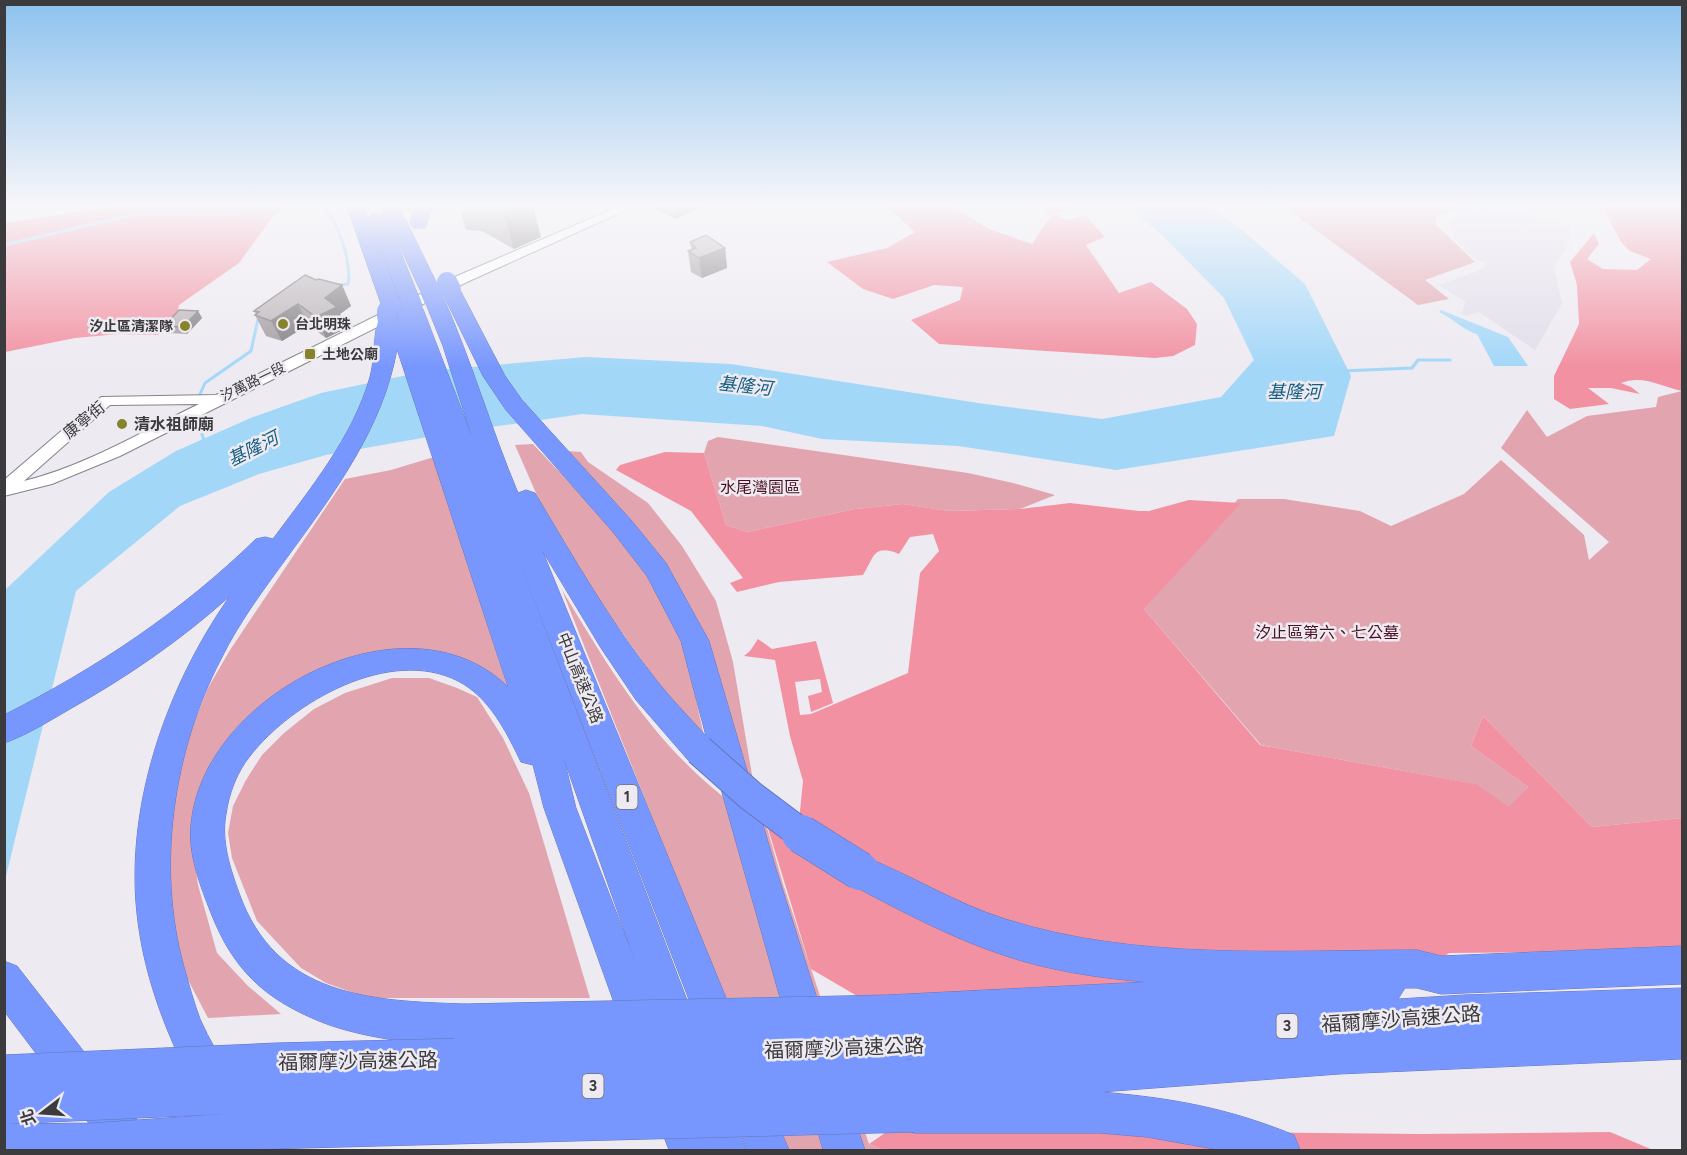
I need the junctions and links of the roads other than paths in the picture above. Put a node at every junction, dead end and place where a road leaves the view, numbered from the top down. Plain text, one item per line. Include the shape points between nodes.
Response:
1 (377, 260) edge
2 (385, 260) edge
3 (424, 260) edge
4 (506, 260) edge
5 (440, 286) junction
6 (396, 308) junction
7 (218, 399) junction
8 (473, 446) junction
9 (328, 480) junction
10 (4, 490) edge
11 (4, 730) edge
12 (560, 808) junction
13 (1683, 965) edge
14 (1441, 975) junction
15 (4, 979) edge
16 (1683, 1007) edge
17 (1683, 1040) edge
18 (902, 1063) junction
19 (4, 1074) edge
20 (4, 1105) edge
21 (127, 1140) edge
22 (4, 1143) edge
23 (246, 1150) edge
24 (690, 1150) edge
25 (725, 1150) edge
26 (768, 1150) edge
27 (844, 1150) edge
28 (1279, 1150) edge

1 - 6 highway
2 - 6 highway
3 - 5 highway, 中山高速公路 / 1
4 - 7 street, 汐萬路一段
5 - 8 highway, 中山高速公路 / 1
5 - 27 highway via 514,405 622,525 657,570 695,641
6 - 8 highway
6 - 9 highway via 381,383 366,419
7 - 10 street, 汐萬路一段 via 114,452 57,476
7 - 10 street, 康寧街 via 106,400
8 - 12 highway
8 - 14 highway, bridge via 543,531 648,691 699,750 798,832 860,871 976,928 1028,944 1138,965 1418,969
8 - 25 highway, 中山高速公路 / 1
8 - 26 highway, 中山高速公路 / 1
9 - 11 highway via 248,564 197,609 125,662
9 - 23 highway via 211,648 172,738 159,791 152,875 157,934 182,1020
12 - 18 highway, bridge via 525,736 496,693 467,672 420,660 384,662 328,678 298,694 240,745 220,778 208,816 210,863 227,913 250,952 282,984 330,1007 375,1018
12 - 24 highway
13 - 14 highway
14 - 18 highway via 1423,982 1120,1003
15 - 21 highway, bridge
16 - 18 highway, 福爾摩沙高速公路 / 3 via 1464,1014 1070,1041
17 - 18 highway, 福爾摩沙高速公路 / 3 via 1339,1054 1065,1075
18 - 19 highway, 福爾摩沙高速公路 / 3, bridge via 277,1062
18 - 20 highway, 福爾摩沙高速公路 / 3, bridge
18 - 22 highway, bridge via 266,1130 96,1142
18 - 28 highway via 1064,1111 1134,1115 1251,1138

